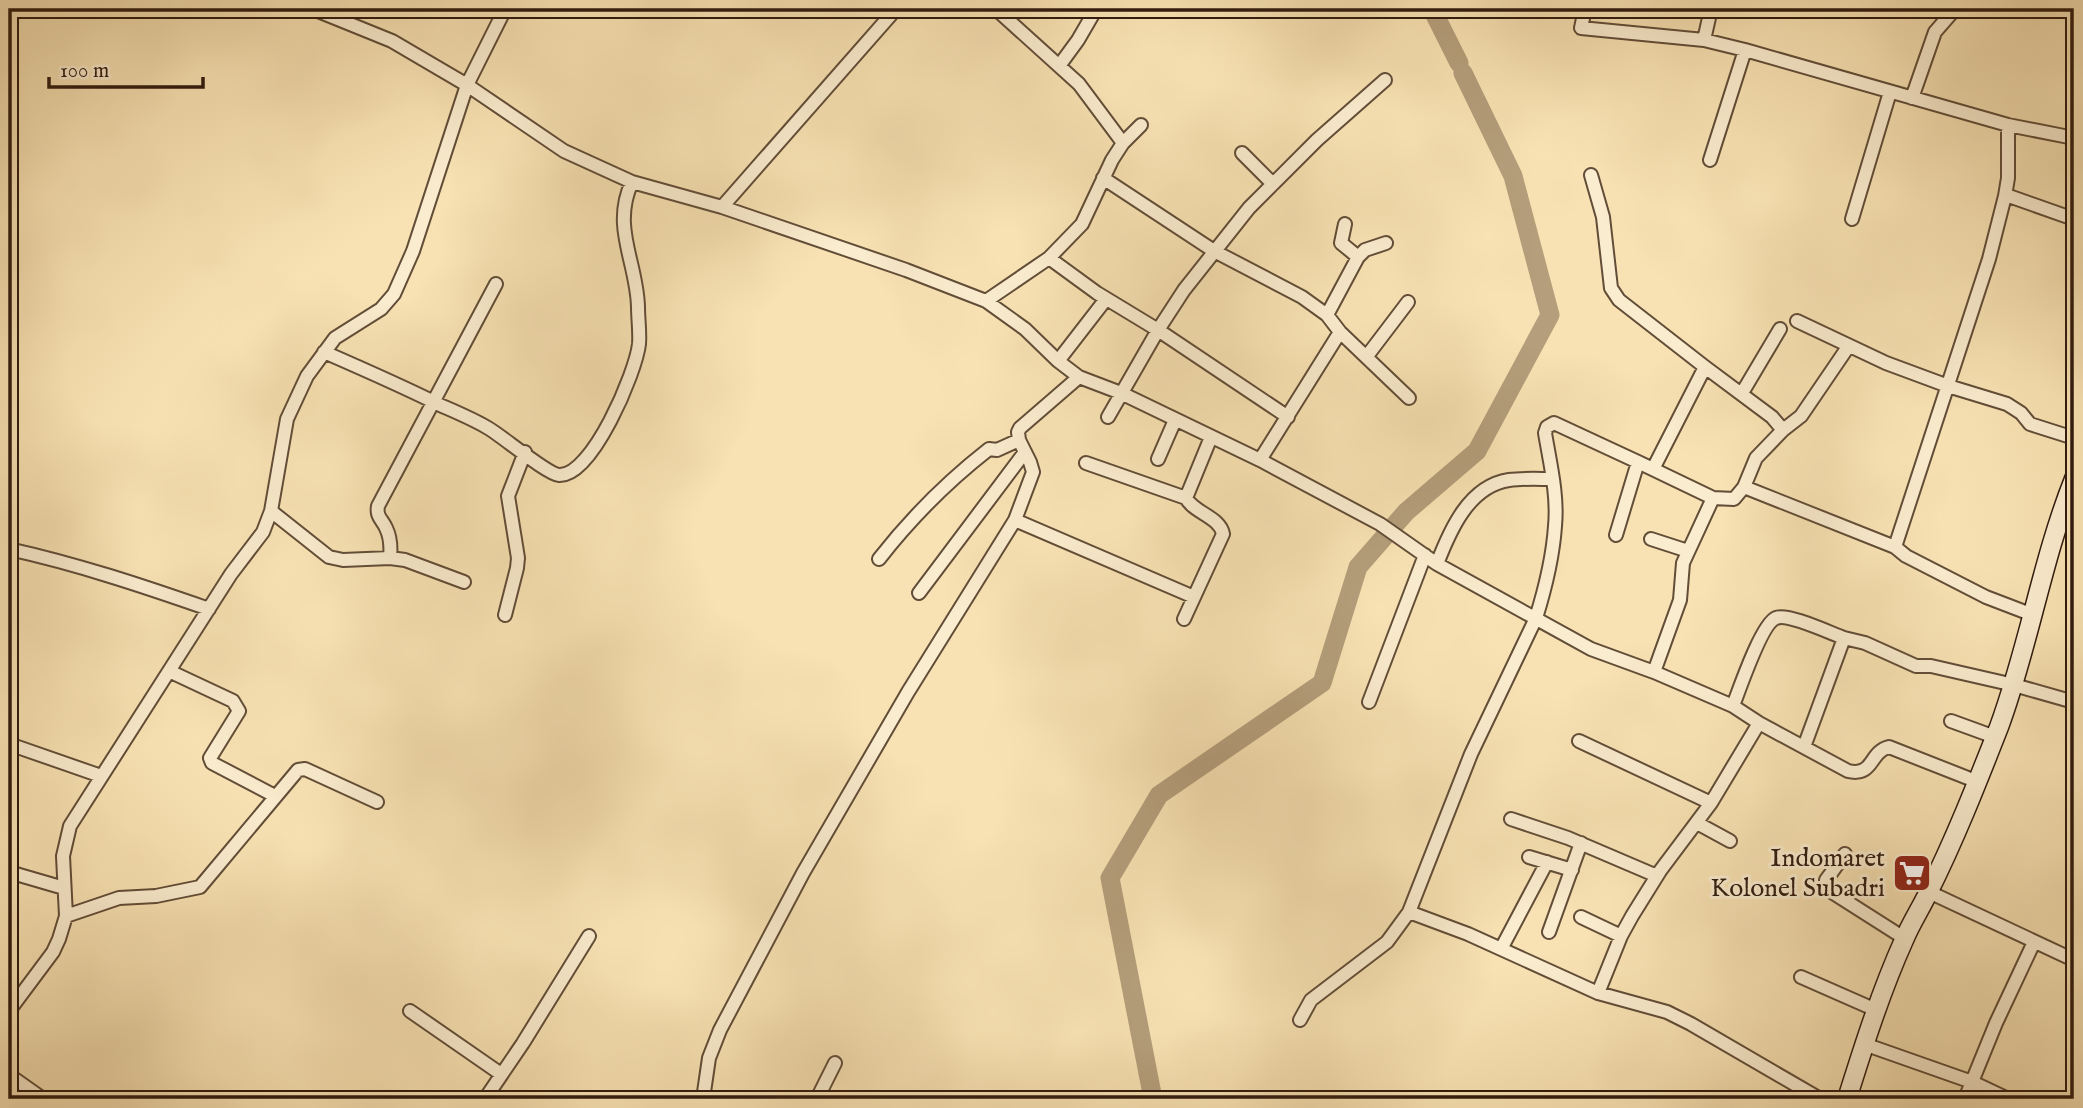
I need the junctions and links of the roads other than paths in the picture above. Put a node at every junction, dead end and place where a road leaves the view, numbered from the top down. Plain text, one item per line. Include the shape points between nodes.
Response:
1 (313, 9) edge
2 (505, 9) edge
3 (896, 9) edge
4 (996, 9) edge
5 (1096, 9) edge
6 (1585, 9) edge
7 (1711, 9) edge
8 (1955, 9) edge
9 (1704, 40) junction
10 (1745, 50) junction
11 (1059, 66) junction
12 (1385, 80) dead end
13 (467, 85) junction
14 (1890, 92) junction
15 (1912, 98) junction
16 (1141, 125) dead end
17 (2008, 125) junction
18 (2074, 138) edge
19 (1123, 144) junction
20 (1242, 153) dead end
21 (1710, 160) dead end
22 (1591, 175) dead end
23 (1103, 178) junction
24 (632, 182) junction
25 (1273, 184) junction
26 (2006, 195) junction
27 (722, 208) junction
28 (1852, 219) dead end
29 (2074, 219) edge
30 (1345, 225) dead end
31 (1386, 243) dead end
32 (1214, 251) junction
33 (1358, 257) junction
34 (1049, 258) junction
35 (496, 284) dead end
36 (1106, 299) junction
37 (986, 300) junction
38 (1408, 302) dead end
39 (1327, 315) junction
40 (1797, 321) dead end
41 (1780, 329) dead end
42 (1158, 330) junction
43 (1340, 331) junction
44 (1848, 347) junction
45 (324, 352) junction
46 (1367, 356) junction
47 (1058, 361) junction
48 (1704, 367) junction
49 (1079, 377) junction
50 (1948, 386) junction
51 (1121, 393) junction
52 (1742, 393) junction
53 (1409, 398) dead end
54 (433, 401) junction
55 (1108, 417) dead end
56 (1287, 417) junction
57 (1175, 420) junction
58 (1783, 430) junction
59 (1211, 437) junction
60 (2074, 438) edge
61 (1022, 446) junction
62 (525, 452) junction
63 (1158, 459) dead end
64 (1260, 460) junction
65 (1638, 462) junction
66 (1086, 463) dead end
67 (1653, 469) junction
68 (1553, 479) junction
69 (2074, 479) edge
70 (1744, 487) junction
71 (1185, 498) junction
72 (1713, 498) junction
73 (271, 511) junction
74 (1015, 520) junction
75 (1616, 534) dead end
76 (1651, 539) dead end
77 (1895, 547) junction
78 (9, 549) edge
79 (1688, 551) junction
80 (1425, 555) junction
81 (390, 558) junction
82 (879, 559) dead end
83 (1437, 564) junction
84 (464, 582) dead end
85 (919, 593) dead end
86 (1194, 597) junction
87 (209, 608) junction
88 (505, 615) dead end
89 (2033, 615) junction
90 (1536, 618) junction
91 (1184, 619) dead end
92 (1844, 638) junction
93 (169, 671) junction
94 (1654, 672) junction
95 (2014, 685) junction
96 (1369, 702) dead end
97 (2074, 702) edge
98 (1733, 706) junction
99 (1951, 721) dead end
100 (1759, 723) junction
101 (1995, 737) junction
102 (1579, 741) dead end
103 (9, 744) edge
104 (1804, 747) junction
105 (101, 776) junction
106 (1978, 782) junction
107 (275, 796) junction
108 (377, 802) dead end
109 (1711, 803) junction
110 (1511, 819) dead end
111 (1697, 823) junction
112 (1730, 841) dead end
113 (1581, 843) junction
114 (1845, 854) dead end
115 (1529, 857) dead end
116 (1547, 862) junction
117 (1572, 870) junction
118 (9, 872) edge
119 (1657, 876) junction
120 (64, 888) junction
121 (1929, 891) junction
122 (1409, 912) junction
123 (66, 916) junction
124 (1581, 917) dead end
125 (1549, 932) dead end
126 (589, 936) dead end
127 (1621, 936) junction
128 (1904, 938) junction
129 (2034, 942) junction
130 (1501, 949) junction
131 (2074, 960) edge
132 (1801, 977) dead end
133 (1598, 993) junction
134 (1876, 1010) junction
135 (9, 1011) edge
136 (410, 1011) dead end
137 (1300, 1020) dead end
138 (1864, 1044) junction
139 (835, 1063) dead end
140 (502, 1074) junction
141 (9, 1075) edge
142 (1972, 1082) junction
143 (43, 1099) edge
144 (485, 1099) edge
145 (703, 1099) edge
146 (817, 1099) edge
147 (1820, 1099) edge
148 (1847, 1099) edge
149 (1965, 1099) edge
150 (2008, 1099) edge

1 - 13 street via 392,41
2 - 13 street
3 - 27 street
4 - 11 street
5 - 11 street
6 - 9 street via 1581,29
7 - 9 street
8 - 15 street via 1935,32
9 - 10 street
10 - 14 street
10 - 21 street
11 - 19 street via 1079,84
12 - 25 street
13 - 24 street via 564,151
13 - 45 street via 413,251 394,294 381,309 335,338
14 - 15 street
14 - 28 street
15 - 17 street
16 - 19 street
17 - 18 street
17 - 26 street
19 - 23 street
20 - 25 street
22 - 48 street via 1603,217 1611,288 1629,308
23 - 32 street
23 - 34 street via 1082,224
24 - 27 street
24 - 62 street via 622,215 638,302 639,344 633,368 592,452 575,469 558,475
25 - 32 street
26 - 29 street
26 - 50 street
27 - 37 street
30 - 33 street via 1341,243
31 - 33 street
32 - 39 street
32 - 42 street
33 - 39 street
34 - 36 street
34 - 37 street
35 - 54 street
36 - 42 street
36 - 47 street
37 - 47 street
38 - 46 street
39 - 43 street
40 - 44 street
41 - 52 street
42 - 51 street
42 - 56 street
43 - 46 street
43 - 56 street
44 - 50 street
44 - 58 street via 1801,416
45 - 54 street
45 - 73 street via 288,419
46 - 53 street
47 - 49 street
48 - 52 street
48 - 67 street
49 - 51 street
49 - 61 street via 1020,428
50 - 60 street via 2007,404 2030,424
50 - 77 street
51 - 55 street
51 - 57 street
52 - 58 street
54 - 62 street
54 - 81 street via 378,506 391,542
56 - 64 street
57 - 59 street
57 - 63 street
58 - 70 street via 1756,458
59 - 64 street
59 - 71 street
61 - 74 street via 1033,472
61 - 82 street via 989,449 961,471
61 - 85 street
62 - 88 street via 508,496 518,558
64 - 80 street via 1396,533
65 - 67 street
65 - 68 street via 1554,423 1545,433
65 - 75 street
66 - 71 street
67 - 72 street
68 - 83 street via 1491,485 1452,525
68 - 90 street via 1555,525
69 - 89 main road
70 - 72 street via 1734,499
70 - 77 street
71 - 86 street via 1223,530
72 - 79 street
73 - 81 street via 329,557
73 - 87 street via 262,532
74 - 86 street
74 - 145 street via 803,873 720,1030 709,1058
76 - 79 street
77 - 89 street via 1986,597
78 - 87 street
79 - 94 street via 1680,600
80 - 83 street
80 - 96 street
81 - 84 street
83 - 90 street
86 - 91 street
87 - 93 street
89 - 95 main road
90 - 94 street via 1591,649
90 - 122 street via 1471,754
92 - 95 street via 1916,666
92 - 98 street via 1790,618 1772,620
92 - 104 street
93 - 105 street
93 - 107 street via 233,701 239,712 210,758
94 - 98 street
95 - 97 street
95 - 101 main road
98 - 100 street
99 - 101 street
100 - 104 street
100 - 109 street
101 - 106 main road
102 - 109 street
103 - 105 street
104 - 106 street via 1858,773 1889,747
105 - 120 street via 70,826 63,856
106 - 121 main road
107 - 108 street via 293,773 305,769
107 - 123 street via 200,887 119,898
109 - 111 street
110 - 113 street
111 - 112 street
111 - 119 street
113 - 117 street
113 - 119 street
114 - 128 street via 1826,880 1827,890
115 - 116 street
116 - 117 street
116 - 130 street
117 - 125 street
118 - 120 street
119 - 127 street
120 - 123 street
121 - 128 main road
121 - 129 street
122 - 130 street
122 - 137 street via 1387,942 1311,1000
123 - 135 street via 53,952
124 - 127 street
126 - 140 street
127 - 133 street
128 - 134 main road
129 - 131 street
129 - 142 street
130 - 133 street
132 - 134 street
133 - 147 street via 1658,1009 1691,1024
134 - 138 main road
136 - 140 street
138 - 142 street
138 - 148 main road
139 - 146 street
140 - 144 street
141 - 143 street
142 - 149 street
142 - 150 street

